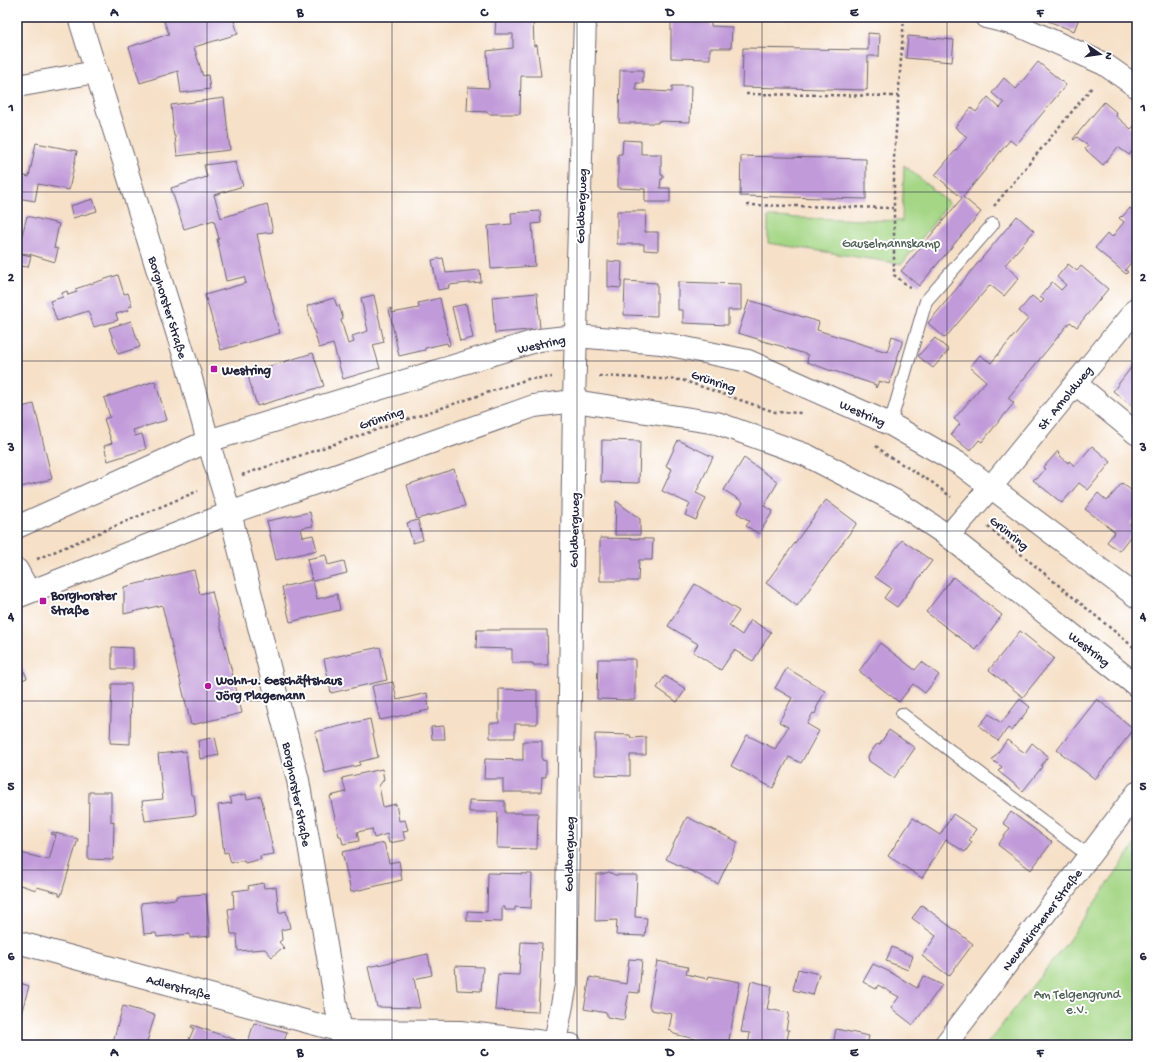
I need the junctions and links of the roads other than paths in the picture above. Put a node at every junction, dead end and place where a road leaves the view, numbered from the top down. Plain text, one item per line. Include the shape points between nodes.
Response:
1 (79, 17) edge
2 (585, 17) edge
3 (986, 17) edge
4 (96, 72) junction
5 (17, 86) edge
6 (1137, 87) edge
7 (992, 224) road end
8 (1137, 308) edge
9 (576, 336) junction
10 (1076, 384) junction
11 (574, 401) junction
12 (890, 424) junction
13 (1137, 434) edge
14 (208, 441) junction
15 (991, 487) junction
16 (230, 513) junction
17 (17, 527) edge
18 (948, 536) junction
19 (24, 566) edge
20 (23, 594) edge
21 (1137, 597) edge
22 (1137, 686) edge
23 (902, 714) dead end
24 (1137, 793) edge
25 (1088, 856) junction
26 (17, 942) edge
27 (342, 1038) edge
28 (563, 1044) edge
29 (945, 1045) edge

1 - 4 street, Borghorster Straße
2 - 9 street, Goldbergweg
3 - 6 street via 1015,24 1109,67
4 - 5 street
4 - 14 street, Borghorster Straße via 190,371
7 - 12 lane via 926,301
8 - 10 street, St. Arnoldweg
9 - 11 street, Goldbergweg
9 - 12 street, Westring via 661,343 748,361
9 - 14 street, Westring via 539,340
10 - 13 street
10 - 15 street, St. Arnoldweg
11 - 16 street, Westring via 534,406
11 - 18 street, Westring via 717,423 806,455 899,503
11 - 28 street, Goldbergweg
12 - 15 street, Westring via 960,464
14 - 16 street, Borghorster Straße
14 - 17 street, Westring
15 - 18 street
15 - 21 street, Westring
16 - 20 street, Westring
16 - 27 street, Borghorster Straße via 298,780
18 - 22 street, Westring
19 - 20 street, Westring
23 - 25 lane
24 - 25 street, Neuenkirchener Straße
25 - 29 street, Neuenkirchener Straße
26 - 27 street, Adlerstraße
27 - 28 street, Adlerstraße via 460,1032

